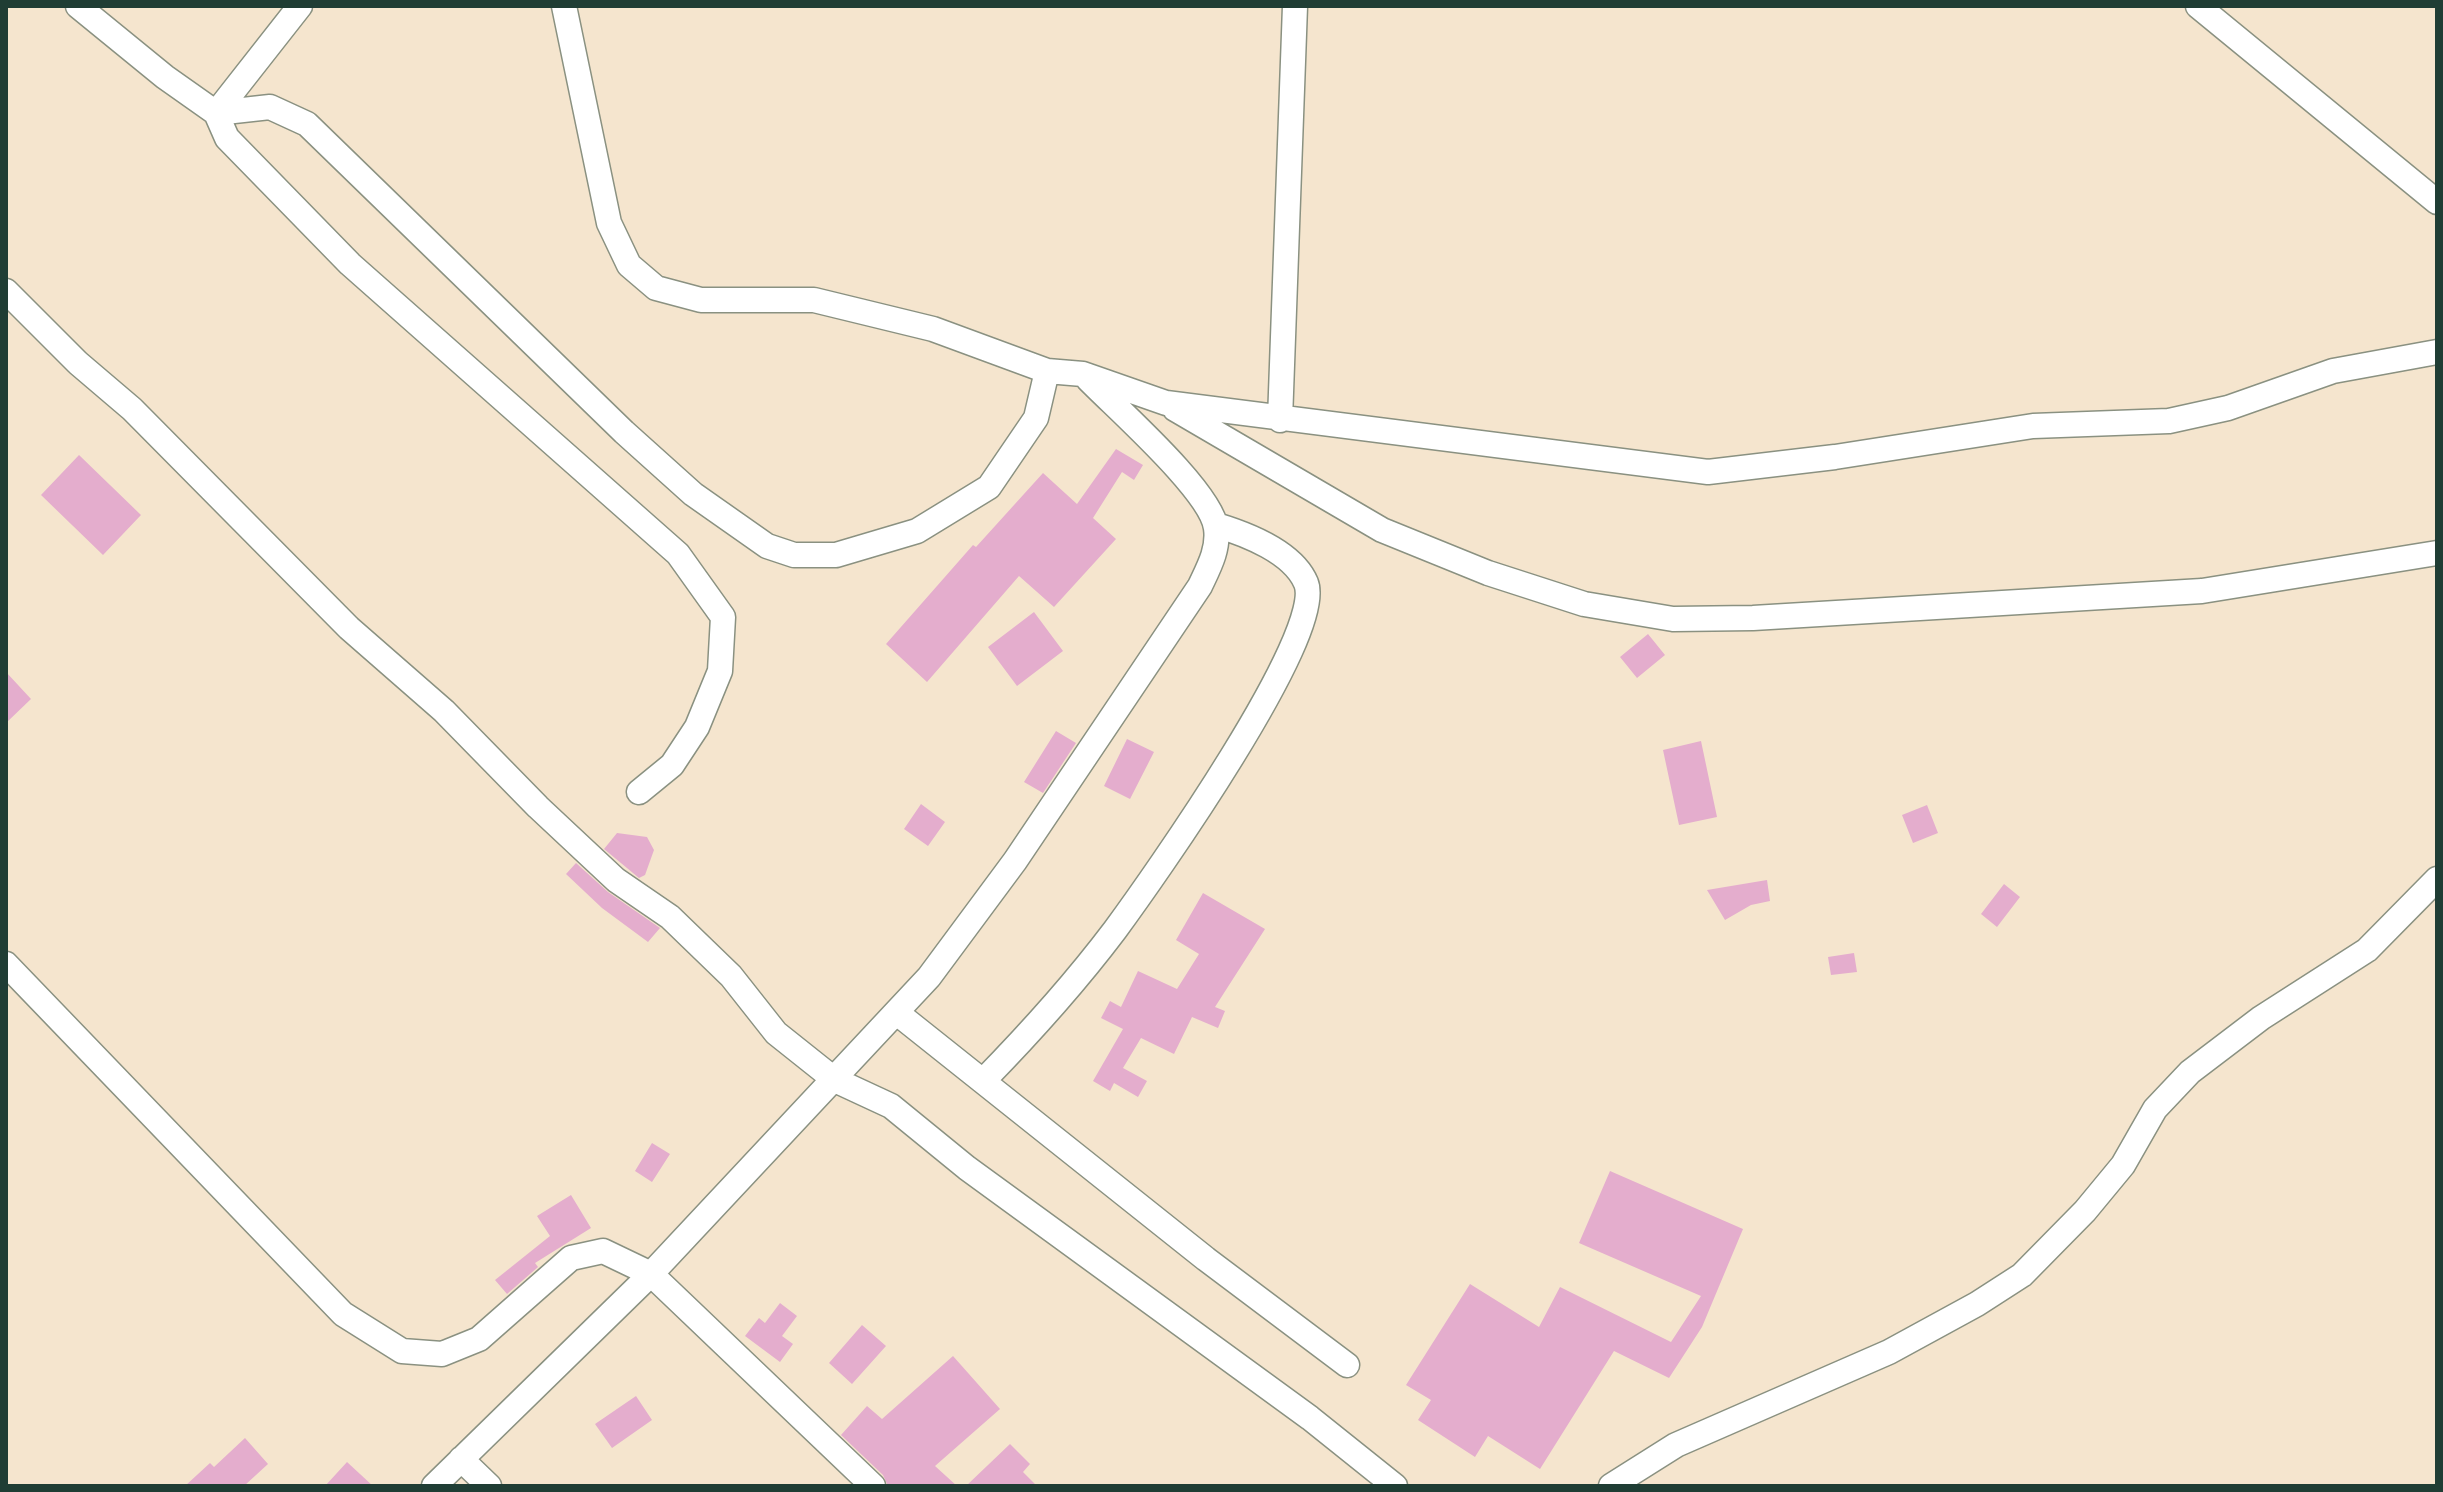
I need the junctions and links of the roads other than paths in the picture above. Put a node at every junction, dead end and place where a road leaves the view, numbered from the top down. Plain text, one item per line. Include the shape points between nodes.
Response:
1 (78, 6) edge
2 (300, 6) edge
3 (564, 6) edge
4 (1295, 6) edge
5 (2198, 6) edge
6 (216, 113) junction
7 (2437, 202) edge
8 (6, 291) edge
9 (2437, 352) edge
10 (1047, 371) junction
11 (1083, 374) junction
12 (1166, 403) junction
13 (1280, 420) junction
14 (1216, 525) junction
15 (2437, 553) edge
16 (639, 792) dead end
17 (2437, 879) edge
18 (6, 964) edge
19 (897, 1013) junction
20 (835, 1080) junction
21 (983, 1081) junction
22 (651, 1274) junction
23 (1347, 1365) dead end
24 (461, 1459) junction
25 (434, 1486) edge
26 (489, 1486) edge
27 (873, 1486) edge
28 (1395, 1486) edge
29 (1611, 1486) edge

1 - 6 street
2 - 6 street
3 - 10 street via 609,223 629,265 656,288 701,300 814,300 933,329
4 - 13 street
5 - 7 street
6 - 10 street via 270,107 307,124 693,494 767,546 794,555 836,555 917,531 989,487 1036,418
6 - 16 street via 227,138 339,254 678,554 723,617 720,671 697,727 672,765
8 - 20 street via 132,409 349,628 444,711 616,880 670,917 731,976 776,1033
9 - 13 street via 2333,371 2228,408 2169,421 2033,426 1708,472
10 - 11 street
11 - 12 street
11 - 14 street via 1194,486
12 - 13 street
12 - 15 street via 1382,530 1584,604 1673,619 2202,591
14 - 19 street via 1216,551 1200,586 1015,861
14 - 21 street via 1267,546 1292,564 1306,583 1309,602 1303,626 1253,722 1151,880 1113,932
17 - 29 street via 2367,950 2261,1018 2190,1072 2155,1109 2123,1165 2085,1211 2022,1275 1889,1352 1676,1445
18 - 22 street via 343,1314 402,1351 442,1354 479,1339 571,1258 603,1251
19 - 20 street
19 - 21 street
20 - 22 street
20 - 28 street via 891,1106
21 - 23 street
22 - 24 street
22 - 27 street
24 - 25 street
24 - 26 street

